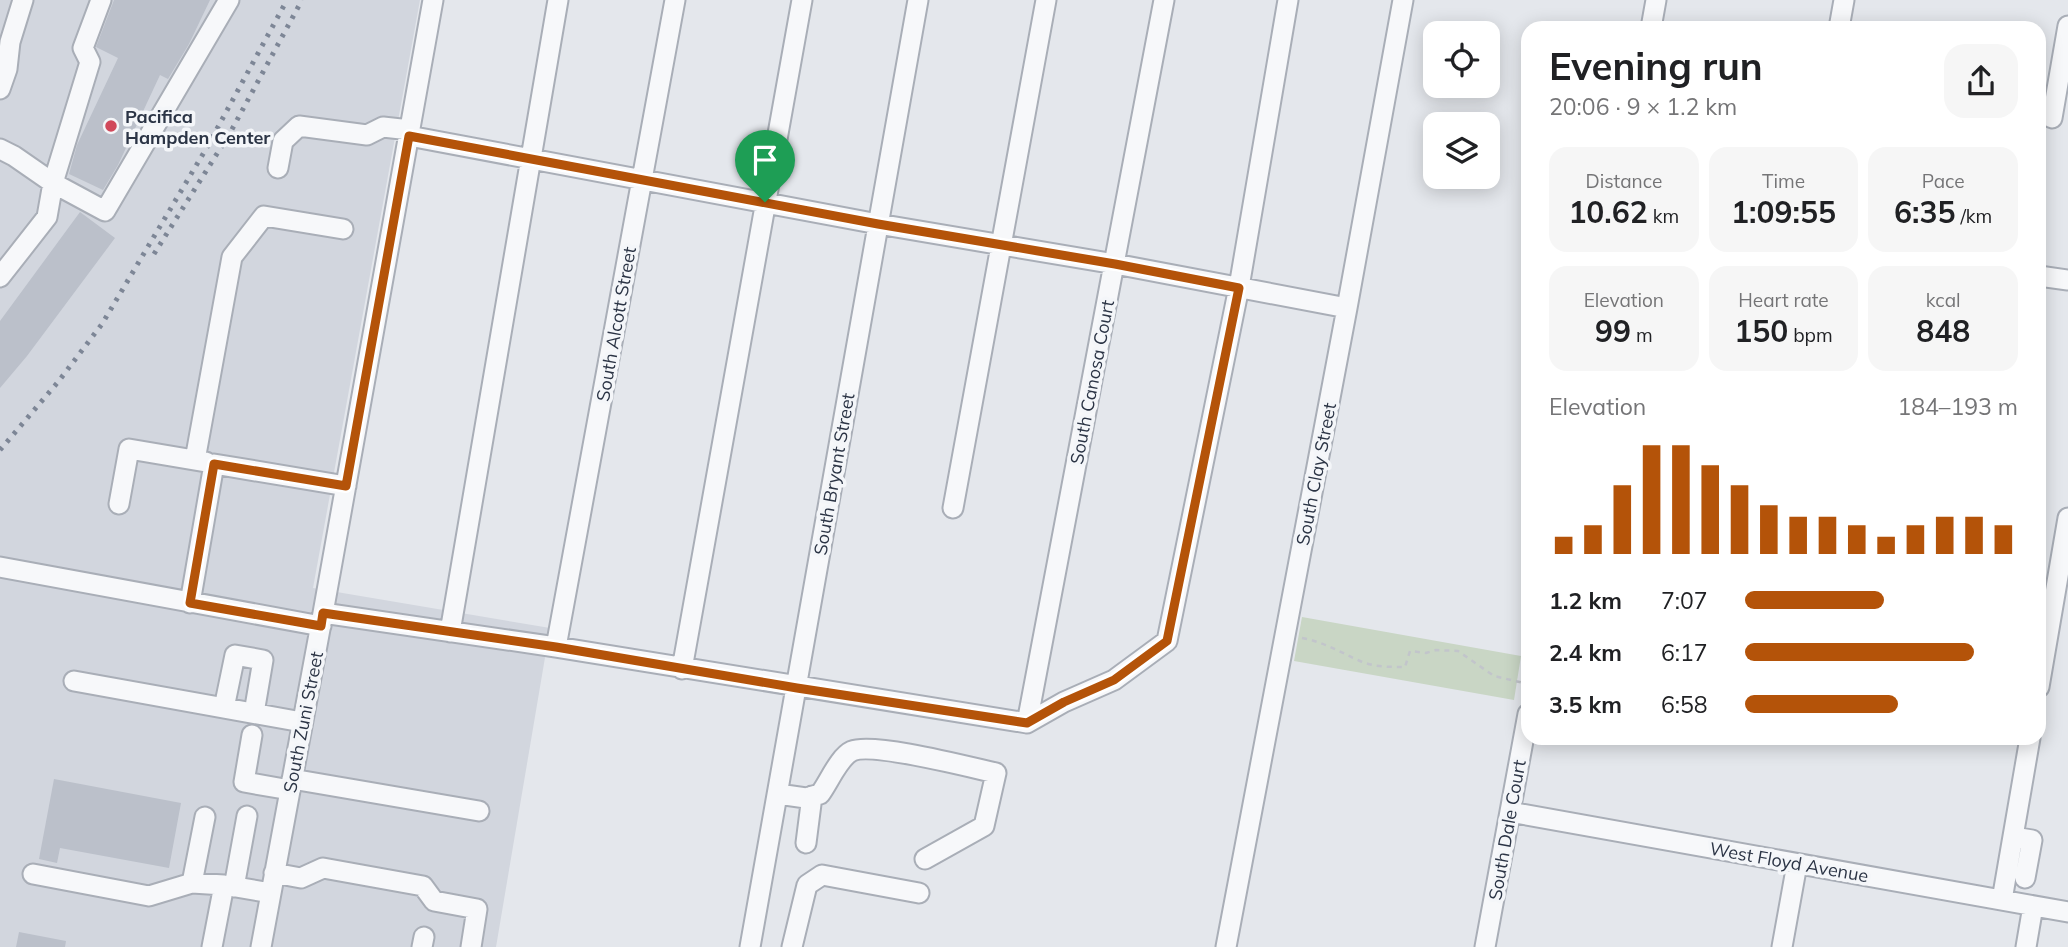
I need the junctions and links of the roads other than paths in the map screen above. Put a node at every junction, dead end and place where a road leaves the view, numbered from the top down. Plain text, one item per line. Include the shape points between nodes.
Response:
1 (23, 0) edge
2 (101, 0) edge
3 (229, 0) edge
4 (433, 0) edge
5 (558, 0) edge
6 (675, 0) edge
7 (802, 0) edge
8 (918, 0) edge
9 (1046, 0) edge
10 (1164, 0) edge
11 (1288, 0) edge
12 (1403, 0) edge
13 (1656, 0) edge
14 (1844, 0) edge
15 (1652, 21) edge
16 (1840, 21) edge
17 (2068, 26) edge
18 (0, 89) edge
19 (2052, 118) dead end
20 (410, 133) junction
21 (0, 149) edge
22 (530, 158) junction
23 (278, 168) dead end
24 (642, 179) junction
25 (53, 183) junction
26 (765, 202) junction
27 (878, 224) junction
28 (343, 229) dead end
29 (1001, 244) junction
30 (1115, 264) junction
31 (0, 277) edge
32 (2046, 277) edge
33 (2068, 280) edge
34 (1239, 288) junction
35 (1347, 308) junction
36 (205, 462) junction
37 (346, 486) junction
38 (119, 505) dead end
39 (953, 508) dead end
40 (2068, 518) edge
41 (0, 568) edge
42 (190, 603) junction
43 (322, 619) junction
44 (450, 632) junction
45 (2046, 646) edge
46 (556, 647) junction
47 (682, 668) junction
48 (74, 681) dead end
49 (797, 688) junction
50 (224, 708) junction
51 (254, 713) junction
52 (303, 722) junction
53 (1027, 723) junction
54 (252, 735) dead end
55 (1522, 745) edge
56 (2029, 745) edge
57 (291, 784) junction
58 (778, 794) junction
59 (812, 796) junction
60 (479, 811) dead end
61 (1510, 812) junction
62 (247, 816) dead end
63 (205, 817) dead end
64 (2013, 836) junction
65 (806, 843) dead end
66 (925, 859) dead end
67 (1797, 864) junction
68 (274, 873) junction
69 (33, 874) dead end
70 (2025, 878) dead end
71 (192, 883) junction
72 (229, 886) junction
73 (271, 893) junction
74 (919, 893) dead end
75 (2002, 900) junction
76 (2034, 906) junction
77 (2068, 912) edge
78 (2030, 946) edge
79 (212, 947) edge
80 (261, 947) edge
81 (471, 947) edge
82 (750, 947) edge
83 (792, 947) edge
84 (1226, 947) edge
85 (1485, 947) edge
86 (1782, 947) edge

1 - 18 street
2 - 25 street via 83,48 90,62
3 - 25 street via 105,211
4 - 20 street, South Zuni Street
5 - 22 street
6 - 24 street, South Alcott Street
7 - 26 street
8 - 27 street, South Bryant Street
9 - 29 street
10 - 30 street, South Canosa Court
11 - 34 street
12 - 35 street, South Clay Street
13 - 15 street
14 - 16 street
17 - 19 street
20 - 22 street
20 - 23 street via 383,127 367,135 299,126 283,141
20 - 37 street, South Zuni Street
21 - 25 street
22 - 24 street
22 - 44 street
24 - 26 street
24 - 46 street, South Alcott Street
25 - 31 street via 47,217
26 - 27 street
26 - 47 street
27 - 29 street
27 - 49 street, South Bryant Street
28 - 36 street via 264,216 232,257
29 - 30 street
29 - 39 street
30 - 34 street
30 - 53 street, South Canosa Court
32 - 33 street
34 - 35 street
34 - 53 street via 1167,641 1114,680
35 - 84 street, South Clay Street
36 - 37 street
36 - 38 street via 129,449
36 - 42 street
37 - 43 street, South Zuni Street
40 - 45 street
41 - 42 street
42 - 43 street
43 - 44 street
43 - 52 street, South Zuni Street
44 - 46 street
46 - 47 street
47 - 49 street
48 - 50 street
49 - 53 street
49 - 58 street, South Bryant Street
50 - 51 street
50 - 51 street via 236,655 263,660
51 - 52 street
52 - 57 street, South Zuni Street
54 - 57 street via 244,782
55 - 61 street, South Dale Court
56 - 64 street
57 - 60 street
57 - 68 street, South Zuni Street
58 - 59 street
58 - 82 street, South Bryant Street
59 - 65 street
59 - 66 street via 820,794 842,758 861,749 996,773 984,826
61 - 67 street, West Floyd Avenue
61 - 85 street, South Dale Court
62 - 72 street
63 - 71 street
64 - 70 street via 2032,840
64 - 75 street
67 - 75 street, West Floyd Avenue
67 - 86 street
68 - 73 street, South Zuni Street
68 - 81 street via 301,878 323,868 423,886 433,901 477,909
69 - 71 street via 149,896
71 - 72 street
72 - 73 street
72 - 79 street
73 - 80 street, South Zuni Street
74 - 83 street via 822,875 807,885
75 - 76 street, West Floyd Avenue
76 - 77 street, West Floyd Avenue
76 - 78 street

